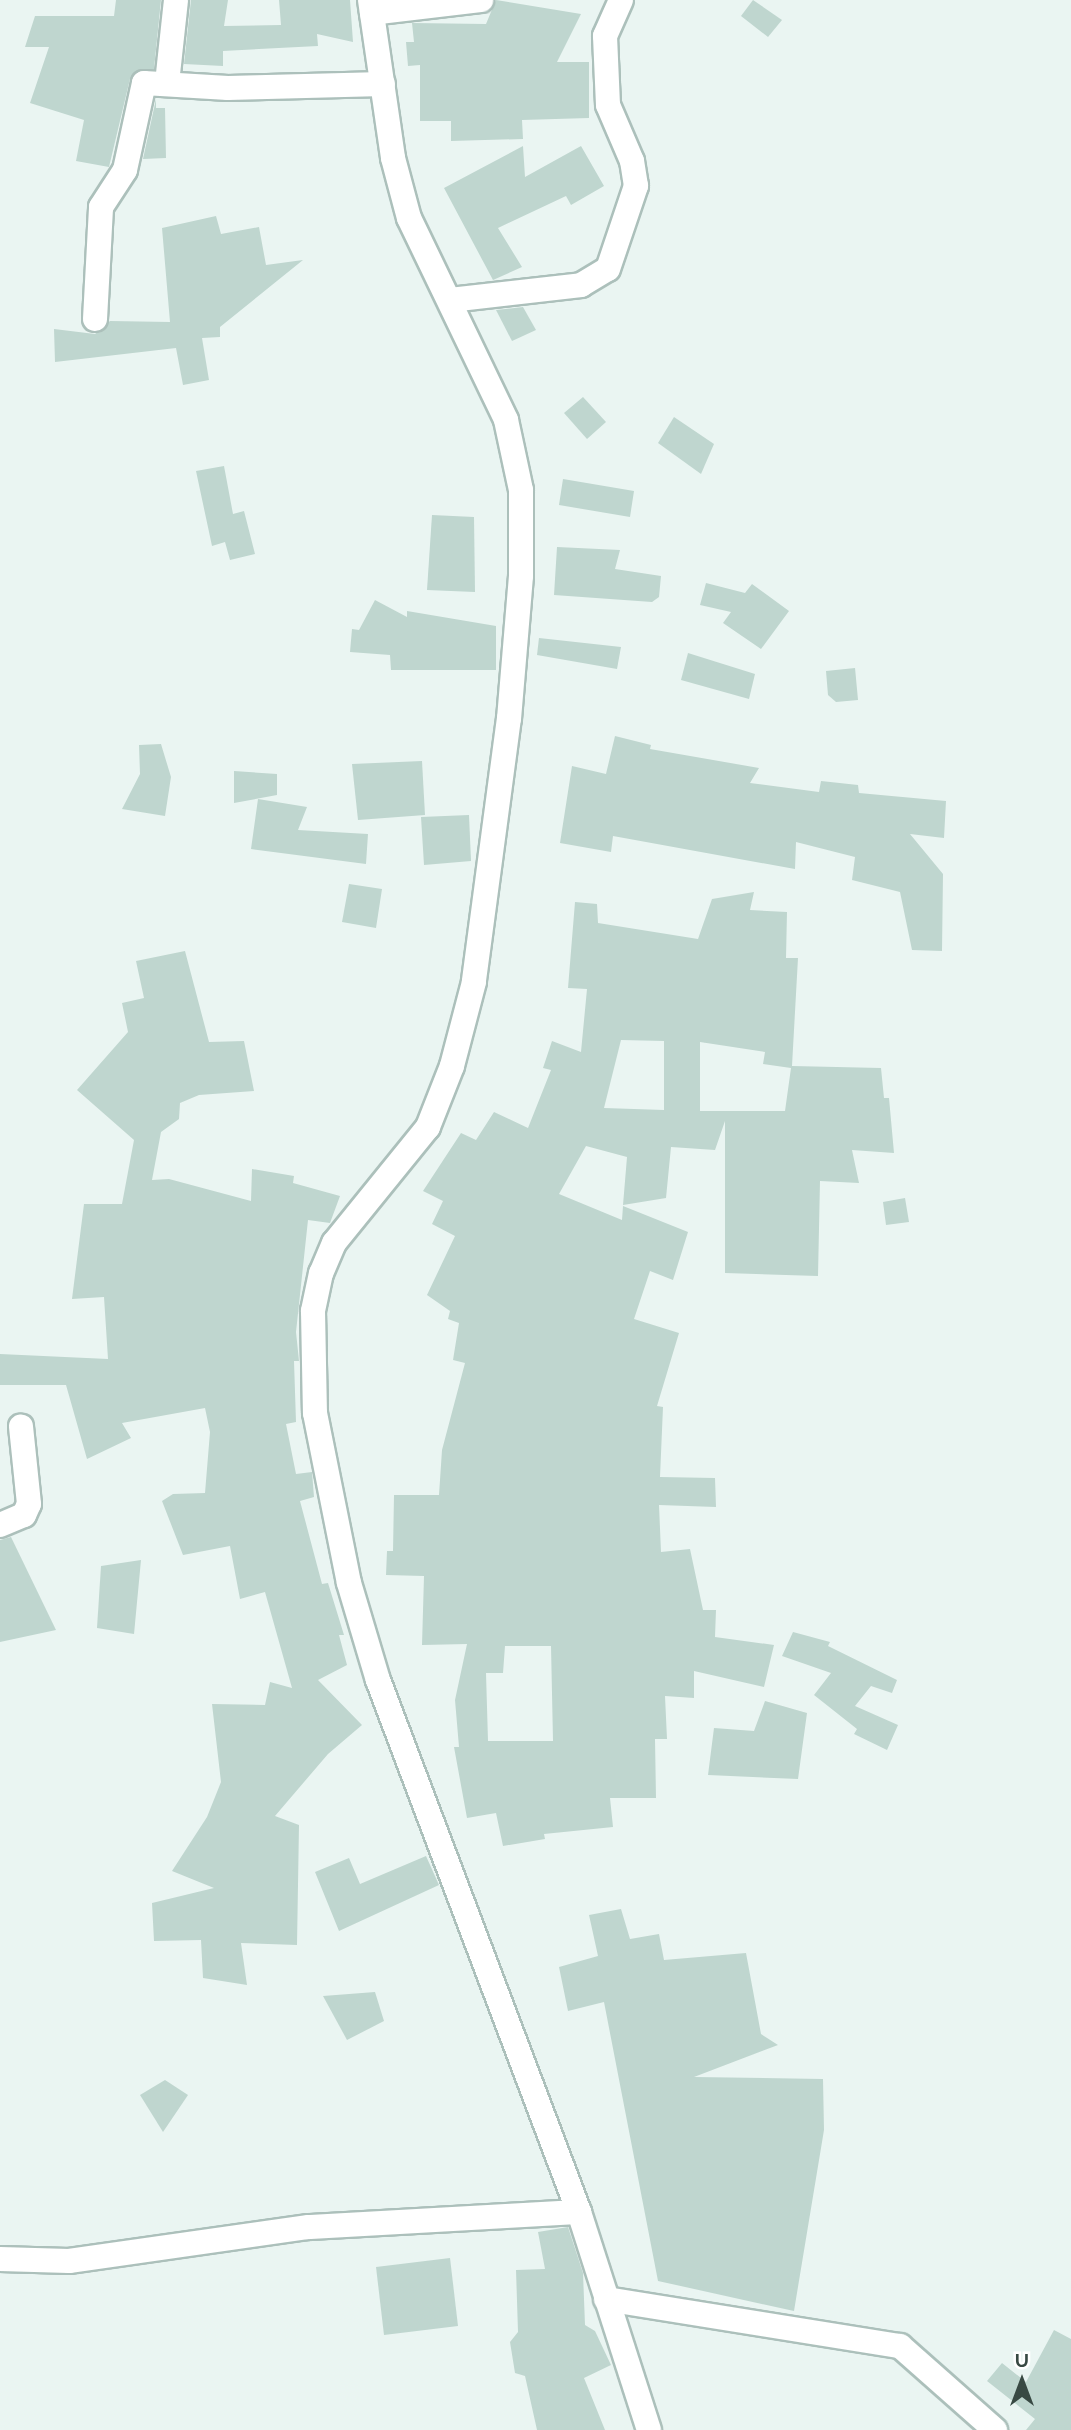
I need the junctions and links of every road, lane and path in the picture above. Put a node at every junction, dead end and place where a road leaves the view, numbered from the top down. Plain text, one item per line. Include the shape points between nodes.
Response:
1 (176, 0) edge
2 (481, 0) edge
3 (621, 0) edge
4 (371, 6) edge
5 (167, 83) junction
6 (383, 84) junction
7 (450, 300) junction
8 (95, 319) dead end
9 (22, 1426) dead end
10 (0, 1525) edge
11 (579, 2213) junction
12 (0, 2259) edge
13 (606, 2300) junction
14 (649, 2430) edge
15 (995, 2430) edge

1 - 5 street
2 - 4 street
3 - 7 street via 606,36 608,105 632,161 636,186 608,269 581,285
4 - 6 street
5 - 6 street via 228,88
5 - 8 street via 142,86 125,170 102,201
6 - 7 street via 409,218
7 - 11 street via 506,420 521,491 521,576 509,718 474,982 453,1066 428,1128 334,1243 321,1273 313,1311 315,1413 349,1583 378,1680
9 - 10 street via 29,1504 24,1515
11 - 12 street via 309,2227 69,2261
11 - 13 street
13 - 14 street
13 - 15 street via 900,2346

